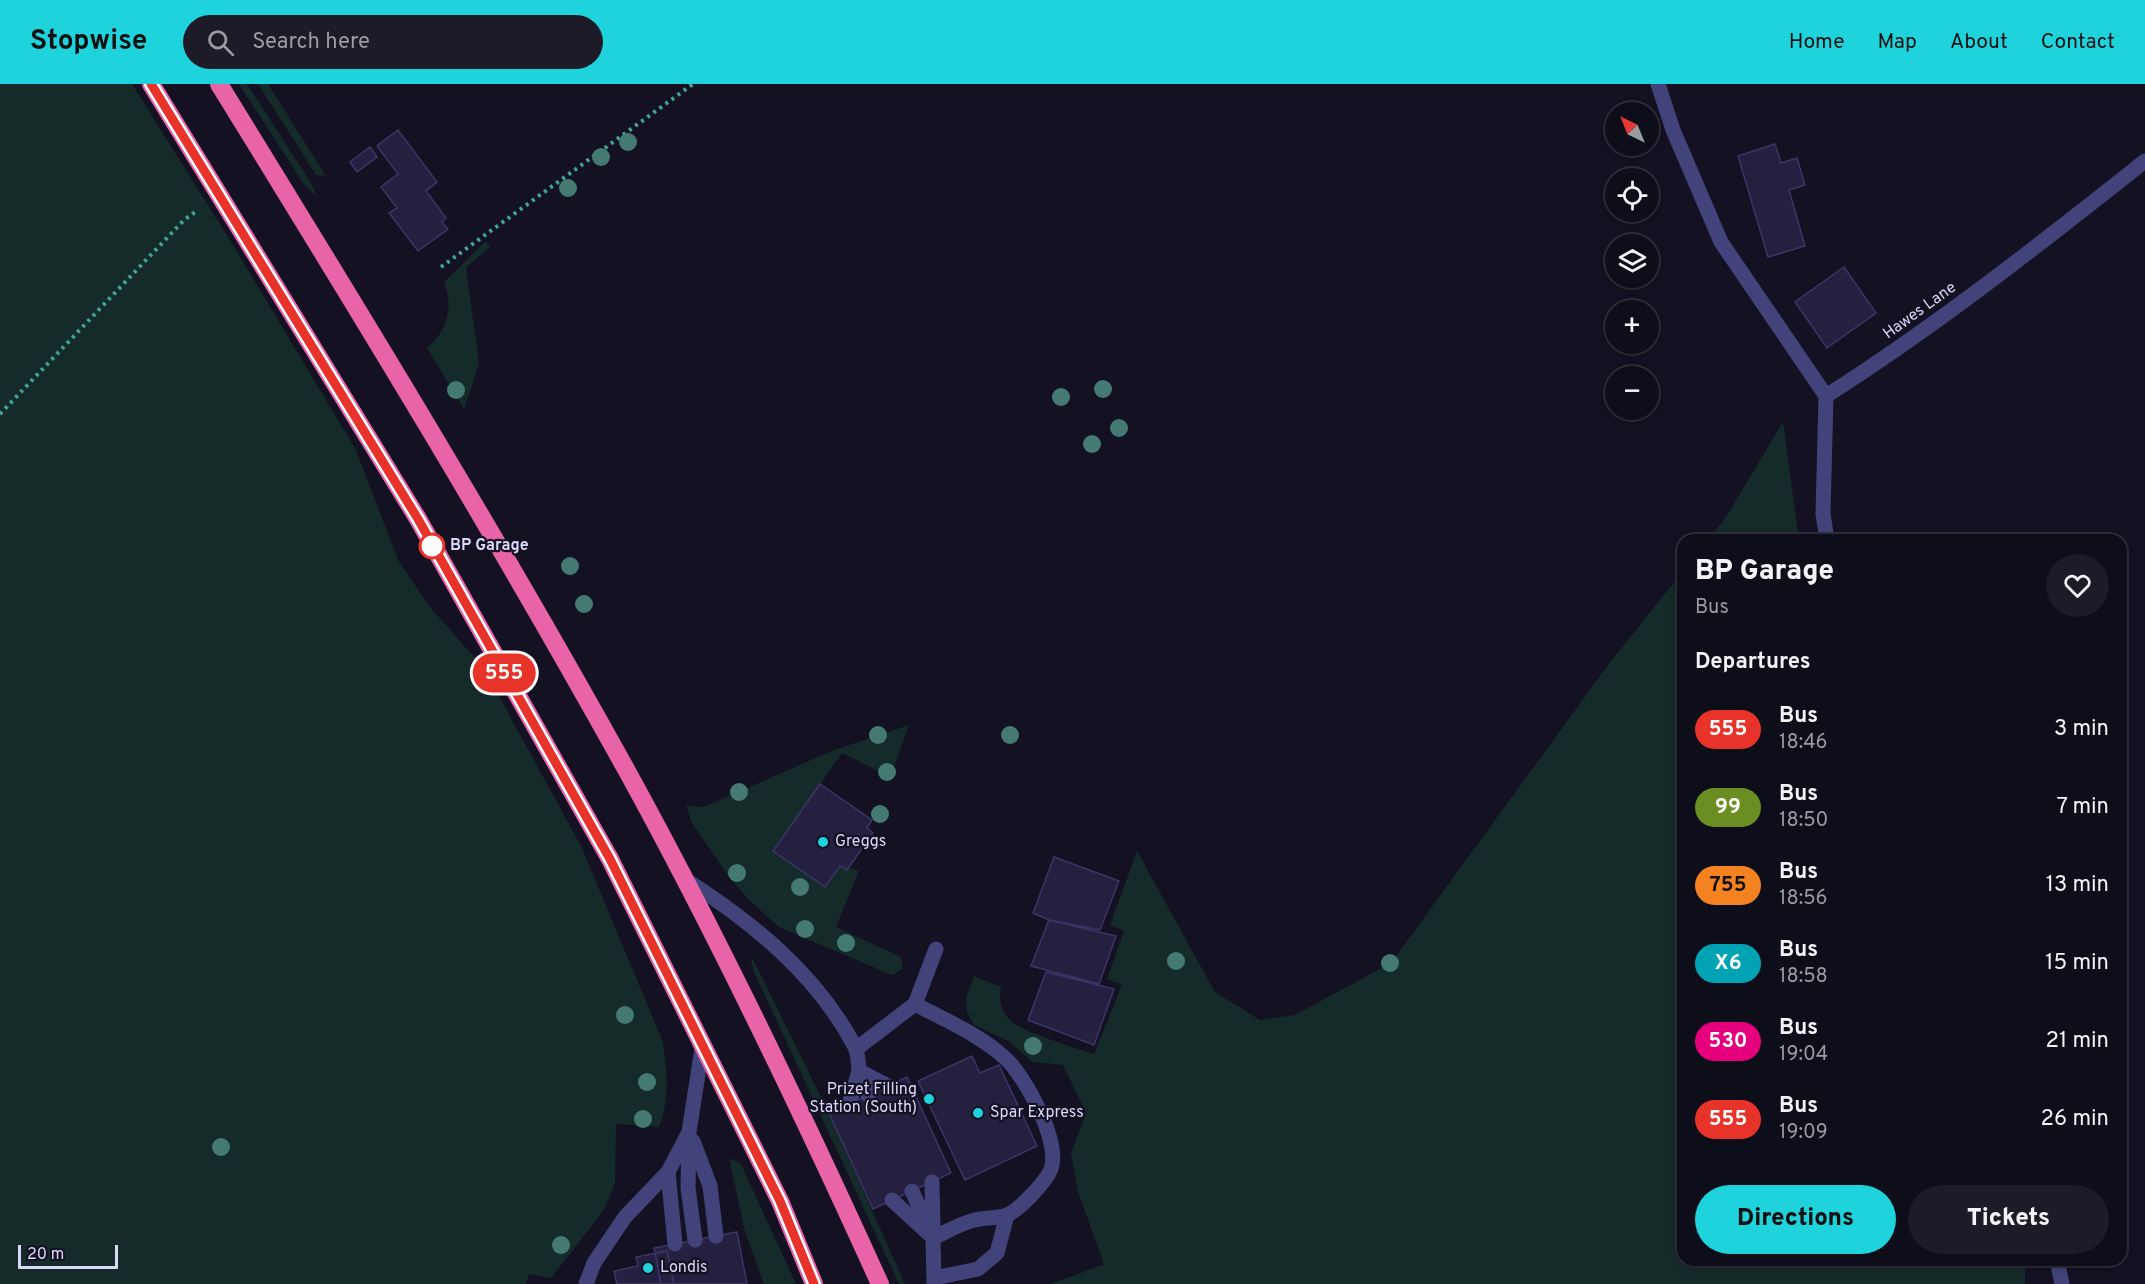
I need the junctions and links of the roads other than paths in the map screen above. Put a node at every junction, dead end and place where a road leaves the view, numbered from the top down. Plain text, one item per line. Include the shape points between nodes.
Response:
1 (151, 84) edge
2 (219, 84) edge
3 (1658, 84) edge
4 (2145, 161) edge
5 (1827, 396) junction
6 (1826, 534) edge
7 (683, 878) junction
8 (936, 949) dead end
9 (915, 1004) junction
10 (703, 1042) junction
11 (856, 1049) junction
12 (859, 1071) junction
13 (888, 1086) dead end
14 (868, 1095) dead end
15 (849, 1104) dead end
16 (689, 1132) junction
17 (668, 1172) junction
18 (932, 1182) dead end
19 (912, 1191) dead end
20 (892, 1200) dead end
21 (1007, 1215) junction
22 (716, 1236) dead end
23 (933, 1238) junction
24 (695, 1240) dead end
25 (675, 1244) dead end
26 (2058, 1266) edge
27 (934, 1281) edge
28 (586, 1284) edge
29 (814, 1284) edge
30 (880, 1284) edge
31 (2062, 1284) edge

1 - 10 highway via 418,519 610,859
2 - 7 highway via 488,526
3 - 5 street via 1673,130 1721,242
4 - 5 street, Hawes Lane via 2018,262 1915,338
5 - 6 street via 1823,514
7 - 11 street via 729,907 779,950 824,998
7 - 30 highway via 784,1076
8 - 9 street
9 - 11 street
9 - 21 street via 989,1045 1006,1059 1020,1076 1044,1122 1051,1169 1036,1190
10 - 16 street
10 - 29 highway via 780,1201
11 - 12 street
12 - 13 street
12 - 14 street
12 - 15 street
16 - 17 street
16 - 22 street via 710,1186
16 - 24 street via 688,1188
17 - 25 street
17 - 28 street via 625,1217 594,1263
18 - 23 street
19 - 23 street
20 - 23 street
21 - 23 street via 972,1220
21 - 27 street via 997,1253 978,1269
23 - 27 street
26 - 31 street

